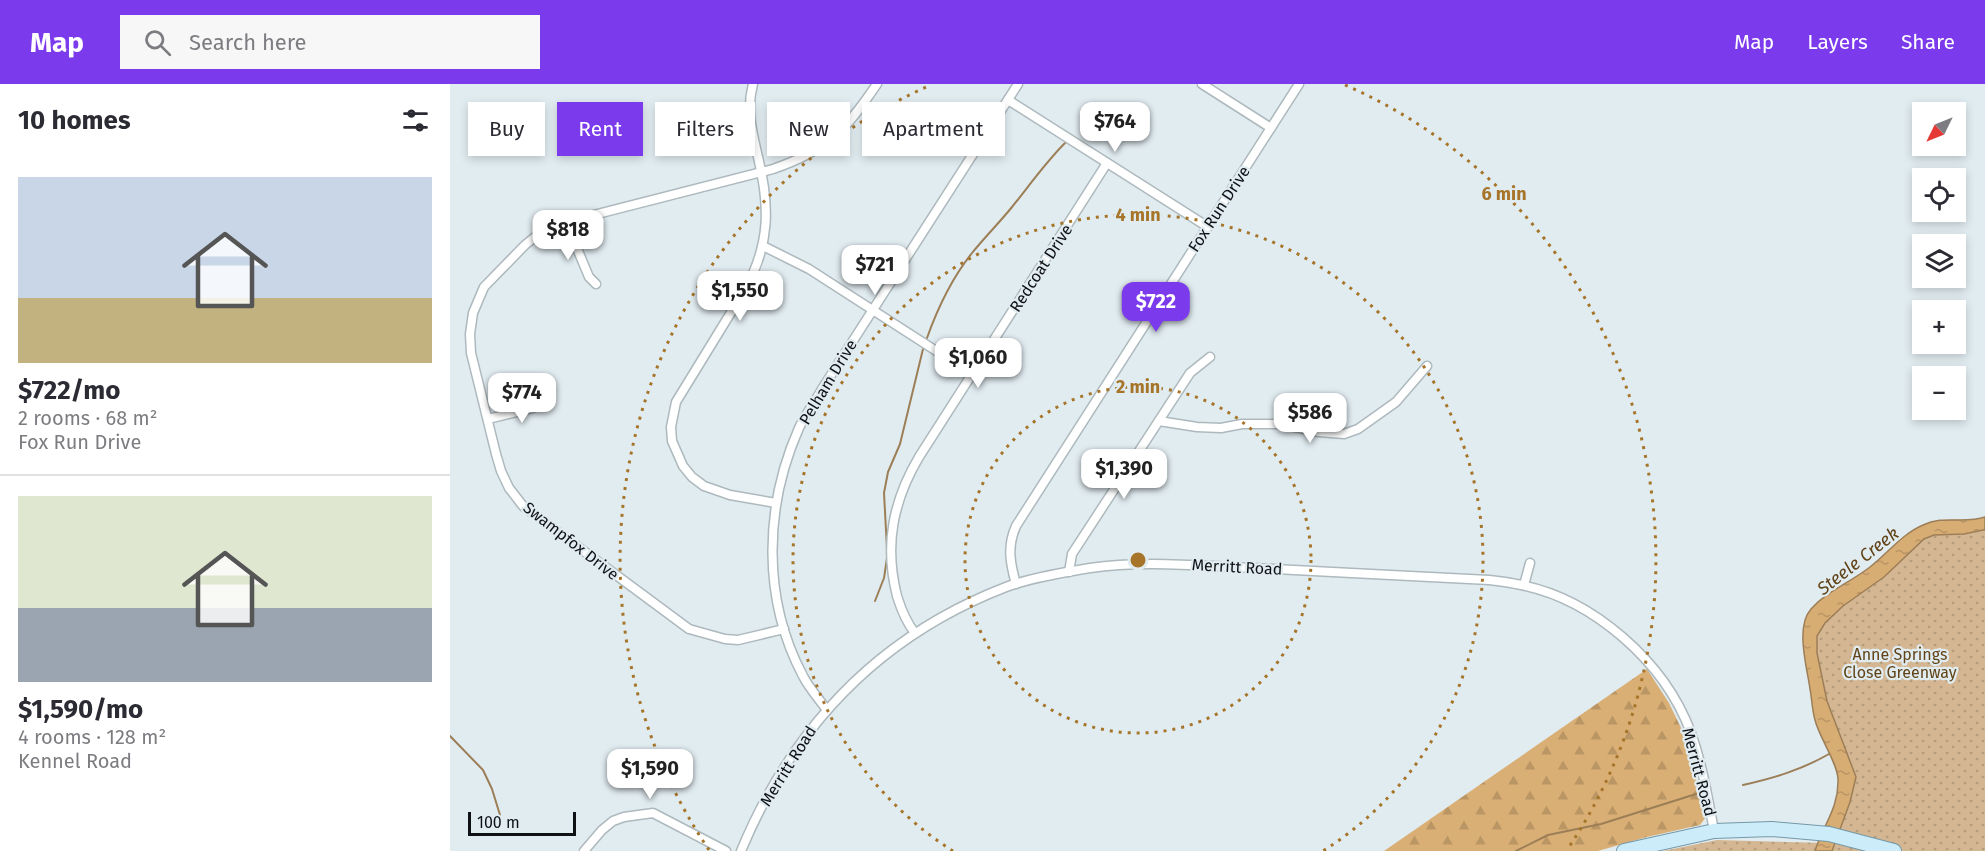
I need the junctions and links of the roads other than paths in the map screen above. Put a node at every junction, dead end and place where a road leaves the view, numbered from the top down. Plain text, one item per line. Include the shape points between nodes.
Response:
1 (753, 84) edge
2 (877, 84) edge
3 (1018, 84) edge
4 (1202, 84) edge
5 (1299, 84) edge
6 (1008, 100) junction
7 (1271, 128) junction
8 (1107, 163) junction
9 (761, 171) junction
10 (566, 222) junction
11 (1208, 227) junction
12 (763, 246) junction
13 (596, 284) dead end
14 (873, 310) junction
15 (1210, 357) dead end
16 (1427, 366) dead end
17 (972, 374) junction
18 (545, 401) dead end
19 (488, 419) junction
20 (1159, 421) junction
21 (776, 503) junction
22 (1530, 563) dead end
23 (1069, 572) junction
24 (1016, 584) junction
25 (1524, 585) junction
26 (784, 629) junction
27 (915, 633) junction
28 (827, 710) junction
29 (1714, 831) junction
30 (584, 851) edge
31 (726, 851) edge
32 (741, 851) edge
33 (1624, 851) edge
34 (1893, 851) edge

1 - 9 street via 750,120
2 - 9 street, Swampfox Drive via 855,117 833,139 808,155
3 - 6 street, Pelham Drive
4 - 7 street
5 - 7 street, Fox Run Drive
6 - 8 street
6 - 14 street, Pelham Drive
7 - 11 street, Fox Run Drive
8 - 11 street
8 - 17 street, Redcoat Drive
9 - 10 street, Swampfox Drive
9 - 12 street via 767,214
10 - 13 street via 589,277
10 - 19 street, Swampfox Drive via 541,232 525,244 484,287 473,313 471,353
11 - 24 street, Fox Run Drive via 1016,526 1009,546
12 - 14 street via 809,269
12 - 21 street via 746,288 676,402 671,427 672,441 683,466 704,486 716,492
14 - 17 street
14 - 21 street, Pelham Drive via 800,427
15 - 20 street via 1190,373
16 - 20 street via 1395,402 1358,429 1344,434 1280,424 1221,428
17 - 27 street, Redcoat Drive via 910,472 894,518 891,544 895,585 905,618
18 - 19 street via 533,408
19 - 26 street, Swampfox Drive via 501,471 523,506 689,629 738,640
20 - 23 street via 1072,555
21 - 26 street, Pelham Drive via 772,565
22 - 25 street
23 - 24 street, Merritt Road
23 - 25 street, Merritt Road via 1169,564
24 - 27 street, Merritt Road via 949,612
25 - 29 street, Merritt Road via 1593,615 1634,647 1657,673 1691,733
26 - 28 street, Pelham Drive via 803,678
27 - 28 street, Merritt Road via 867,670
28 - 32 street, Merritt Road via 773,784
29 - 33 main road
29 - 34 main road via 1829,834
30 - 31 street via 613,821 653,813

